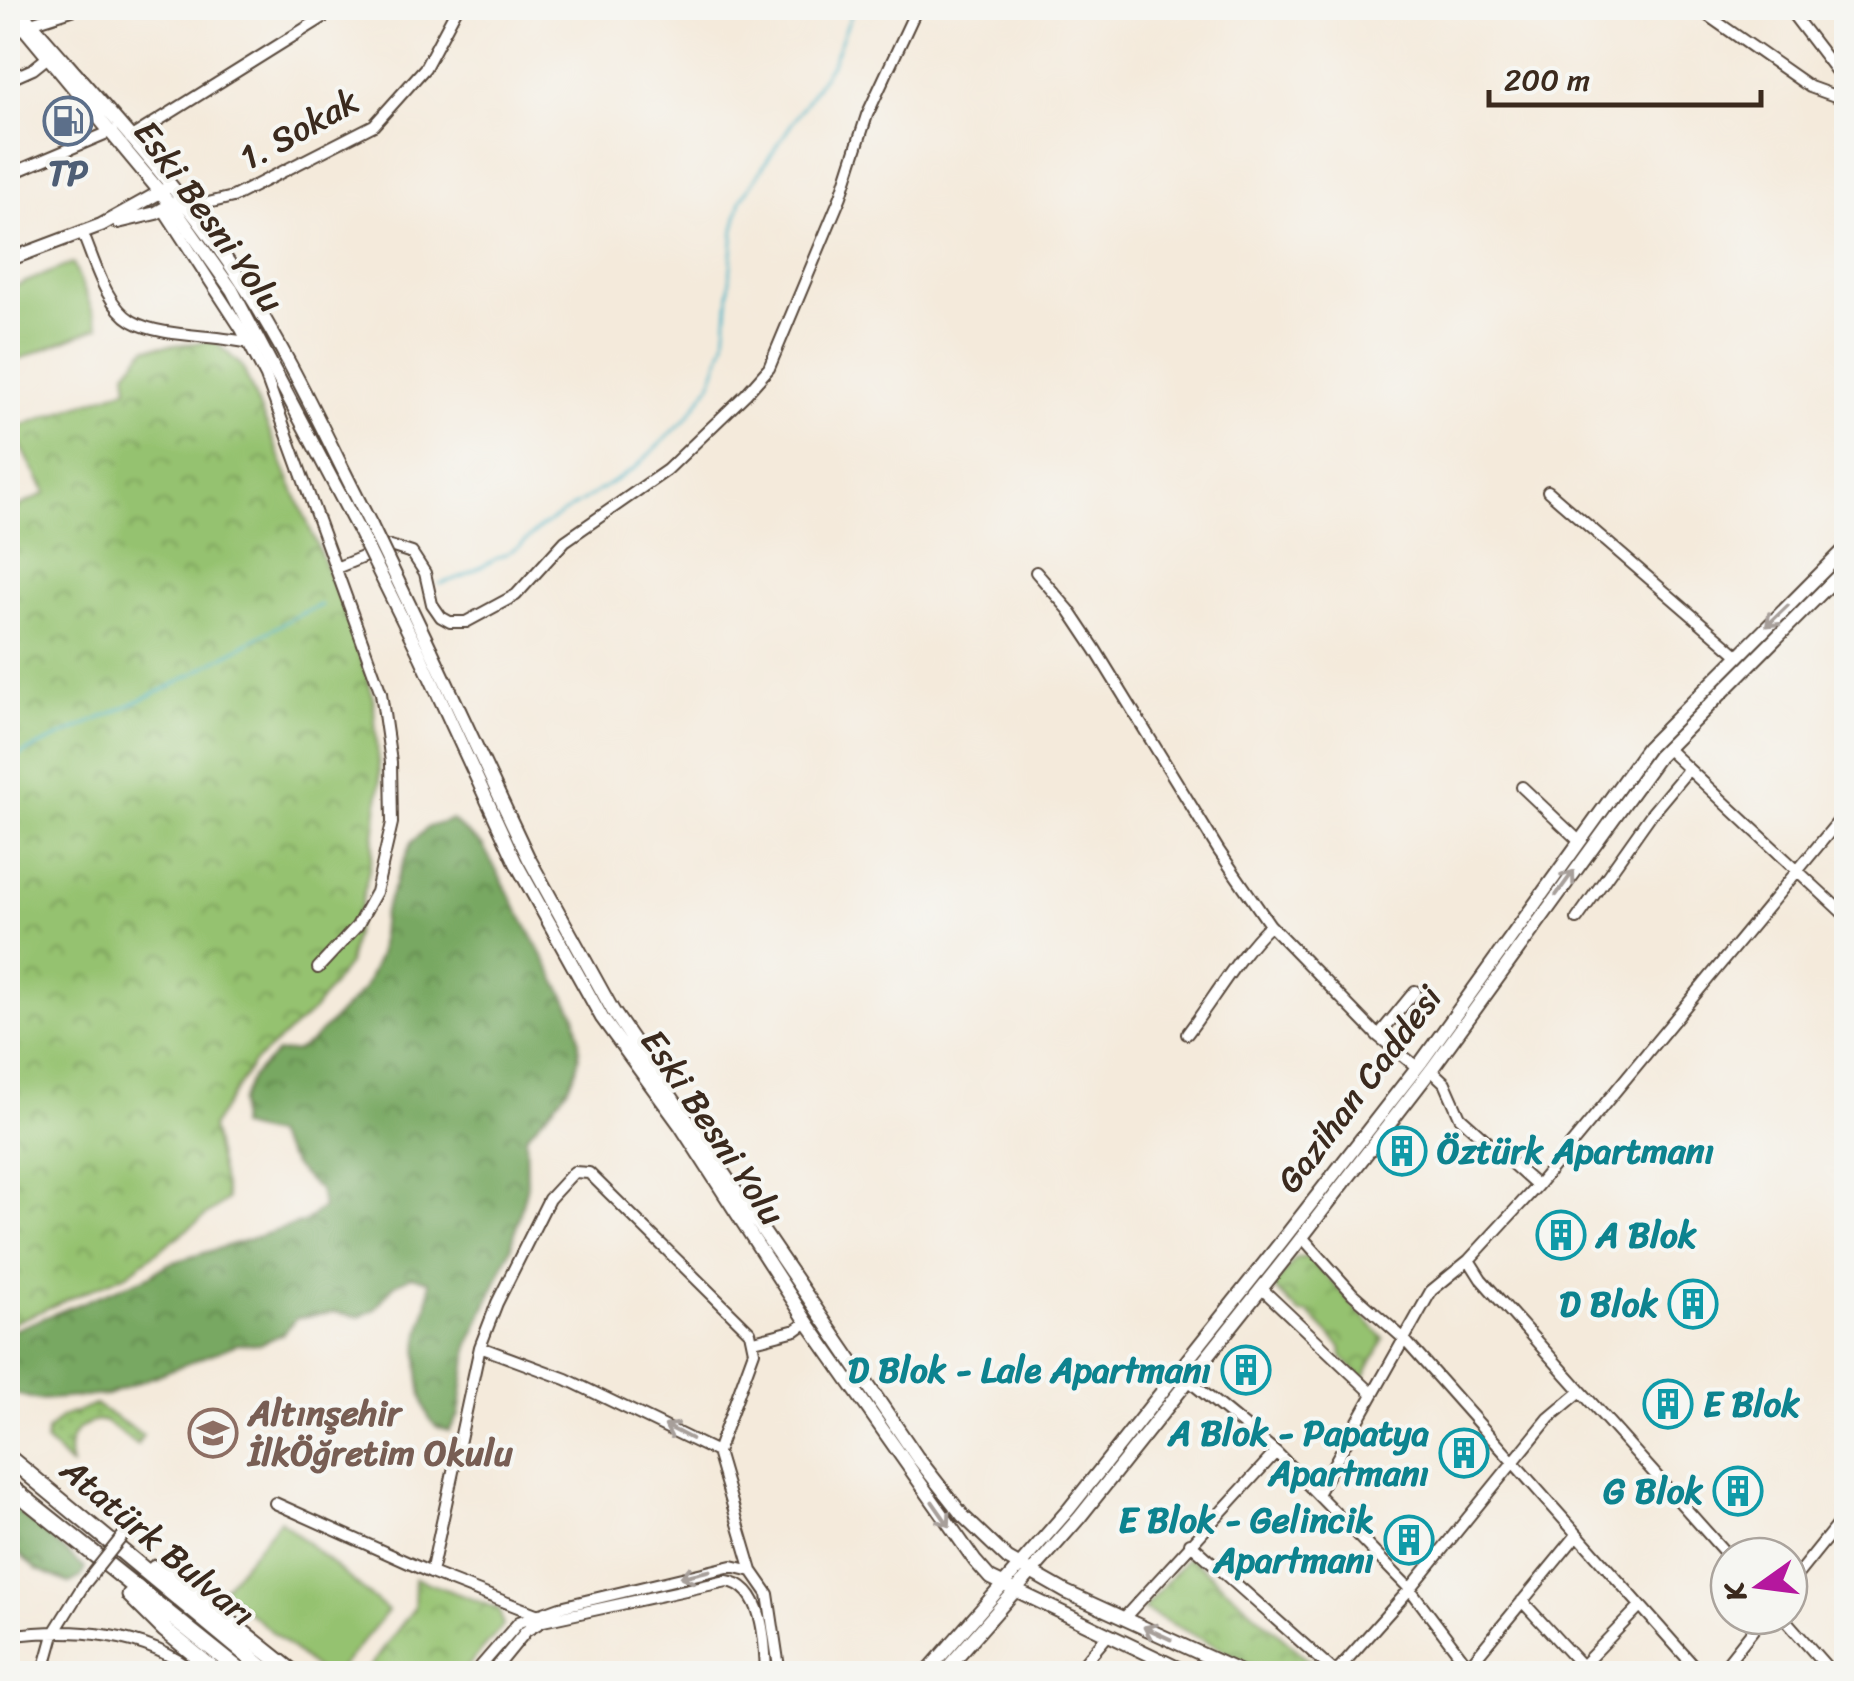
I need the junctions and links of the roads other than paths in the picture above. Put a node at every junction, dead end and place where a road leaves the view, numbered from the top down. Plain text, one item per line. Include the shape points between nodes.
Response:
1 (18, 8) edge
2 (78, 8) edge
3 (338, 8) edge
4 (444, 8) edge
5 (457, 8) edge
6 (917, 8) edge
7 (1697, 8) edge
8 (1788, 8) edge
9 (8, 9) edge
10 (450, 21) junction
11 (31, 23) junction
12 (48, 57) junction
13 (8, 80) edge
14 (1846, 84) edge
15 (1846, 100) edge
16 (112, 132) junction
17 (130, 138) junction
18 (8, 174) edge
19 (165, 189) junction
20 (175, 205) junction
21 (100, 225) junction
22 (82, 232) junction
23 (8, 260) edge
24 (249, 343) junction
25 (1548, 492) dead end
26 (1846, 548) edge
27 (336, 568) junction
28 (1846, 568) edge
29 (1036, 572) dead end
30 (425, 653) junction
31 (1738, 654) junction
32 (1666, 748) junction
33 (1688, 770) junction
34 (1522, 787) dead end
35 (1846, 812) edge
36 (1578, 840) junction
37 (1797, 871) junction
38 (1846, 916) edge
39 (1577, 918) dead end
40 (1270, 925) junction
41 (318, 968) dead end
42 (1414, 991) dead end
43 (1187, 1034) dead end
44 (1378, 1036) junction
45 (1424, 1068) junction
46 (1536, 1186) junction
47 (1302, 1237) junction
48 (1470, 1260) junction
49 (1262, 1288) junction
50 (807, 1322) junction
51 (1403, 1338) junction
52 (754, 1341) junction
53 (480, 1348) junction
54 (1188, 1380) junction
55 (1581, 1390) junction
56 (1373, 1394) junction
57 (717, 1452) junction
58 (1276, 1452) junction
59 (8, 1458) edge
60 (1511, 1463) junction
61 (8, 1485) edge
62 (1317, 1494) junction
63 (275, 1503) dead end
64 (1846, 1514) edge
65 (136, 1519) dead end
66 (103, 1534) junction
67 (1576, 1536) junction
68 (1710, 1536) edge
69 (1190, 1543) junction
70 (89, 1552) junction
71 (1809, 1559) edge
72 (975, 1561) junction
73 (1026, 1570) junction
74 (752, 1571) junction
75 (431, 1572) junction
76 (1010, 1588) junction
77 (1410, 1589) junction
78 (1522, 1601) junction
79 (988, 1604) junction
80 (1640, 1606) junction
81 (541, 1617) junction
82 (1124, 1618) junction
83 (55, 1631) junction
84 (1108, 1635) junction
85 (8, 1636) edge
86 (1748, 1636) edge
87 (1800, 1636) edge
88 (1471, 1670) edge
89 (1586, 1670) edge
90 (1335, 1673) edge
91 (43, 1674) edge
92 (197, 1674) edge
93 (219, 1674) edge
94 (244, 1674) edge
95 (270, 1674) edge
96 (295, 1674) edge
97 (474, 1674) edge
98 (491, 1674) edge
99 (766, 1674) edge
100 (780, 1674) edge
101 (924, 1674) edge
102 (942, 1674) edge
103 (1075, 1674) edge
104 (1190, 1674) edge
105 (1245, 1674) edge
106 (1701, 1674) edge
107 (1718, 1674) edge
108 (1833, 1674) edge

1 - 11 main road, Eski Besni Yolu
2 - 11 street
3 - 17 street
4 - 10 street
5 - 10 street, 1. Sokak
6 - 27 street via 867,115 770,368 693,447 566,541 516,596 466,622 441,616 425,573 399,547
7 - 15 street via 1810,88
8 - 14 street
9 - 12 main road, Eski Besni Yolu
10 - 20 street, 1. Sokak via 425,68 374,125 233,196
11 - 17 main road, Eski Besni Yolu
12 - 13 street
12 - 16 main road, Eski Besni Yolu
16 - 18 street
16 - 19 main road, Eski Besni Yolu
17 - 19 main road, Eski Besni Yolu
19 - 20 main road, Eski Besni Yolu
19 - 21 main road
20 - 21 main road
20 - 24 street
20 - 30 main road, Eski Besni Yolu, bridge via 254,300
21 - 22 main road
22 - 23 main road
22 - 24 street via 106,290 133,322
24 - 27 street
25 - 31 street
26 -> 31 main road, Gazihan Caddesi
27 - 41 street via 382,693 392,823 376,892 357,926
28 - 32 main road, Gazihan Caddesi
29 - 40 street via 1094,649
30 - 50 main road, Eski Besni Yolu via 516,863 580,980
30 - 73 main road, Eski Besni Yolu via 613,1012 916,1457 996,1550
31 - 36 main road, Gazihan Caddesi via 1647,748
32 - 33 street
45 -> 32 main road, Gazihan Caddesi
33 - 37 street
33 - 39 street
34 - 36 street
35 - 37 street
36 - 45 main road, Gazihan Caddesi
37 - 38 street
37 - 46 street
40 - 43 street
40 - 44 street
42 - 44 street
44 - 45 street
45 - 46 street via 1444,1084 1460,1117
45 - 47 main road, Gazihan Caddesi
45 - 73 main road, Gazihan Caddesi
46 - 48 street
47 - 49 main road, Gazihan Caddesi
47 - 51 street
48 - 51 street via 1436,1286
48 - 55 street
49 - 54 main road, Gazihan Caddesi
49 - 56 street
50 - 52 street
50 -> 72 main road, Eski Besni Yolu
51 - 56 street
51 - 60 street
52 - 53 street via 581,1171 567,1176 550,1199
52 - 57 street
57 -> 53 street via 566,1378
53 - 75 street
54 - 58 street
54 - 73 main road, Gazihan Caddesi via 1116,1474
55 - 60 street
55 - 68 street
56 - 62 street
57 - 74 street
58 - 62 street
58 - 69 street
59 - 66 highway, Atatürk Bulvarı
60 - 67 street
60 - 77 street
61 - 70 highway, Atatürk Bulvarı
62 - 77 street
63 - 75 street
64 - 71 street
65 - 83 street, bridge
66 - 95 highway, Atatürk Bulvarı
66 - 96 highway via 188,1589
67 - 78 street
67 - 80 street
69 - 82 street
69 - 90 street
70 - 93 highway
70 - 94 highway, Atatürk Bulvarı
72 - 76 main road, Eski Besni Yolu
72 - 79 main road
73 - 76 main road, Gazihan Caddesi
73 - 82 main road, Eski Besni Yolu
74 -> 81 street via 724,1568
74 - 100 street via 768,1594
75 - 81 street
76 - 79 main road, Gazihan Caddesi
76 - 84 main road, Eski Besni Yolu
76 - 102 main road, Gazihan Caddesi
77 - 88 street
77 - 90 street
78 - 88 street
78 - 89 street
79 - 101 main road, Gazihan Caddesi
80 - 89 street
80 - 106 street
81 - 97 street via 519,1622
81 - 98 street
81 - 99 street via 739,1582 754,1600
105 -> 82 main road, Eski Besni Yolu
83 - 85 street
83 - 91 street
83 - 92 street via 120,1638 173,1656
84 - 103 street
84 - 104 main road, Eski Besni Yolu
86 - 107 street
87 - 108 street

